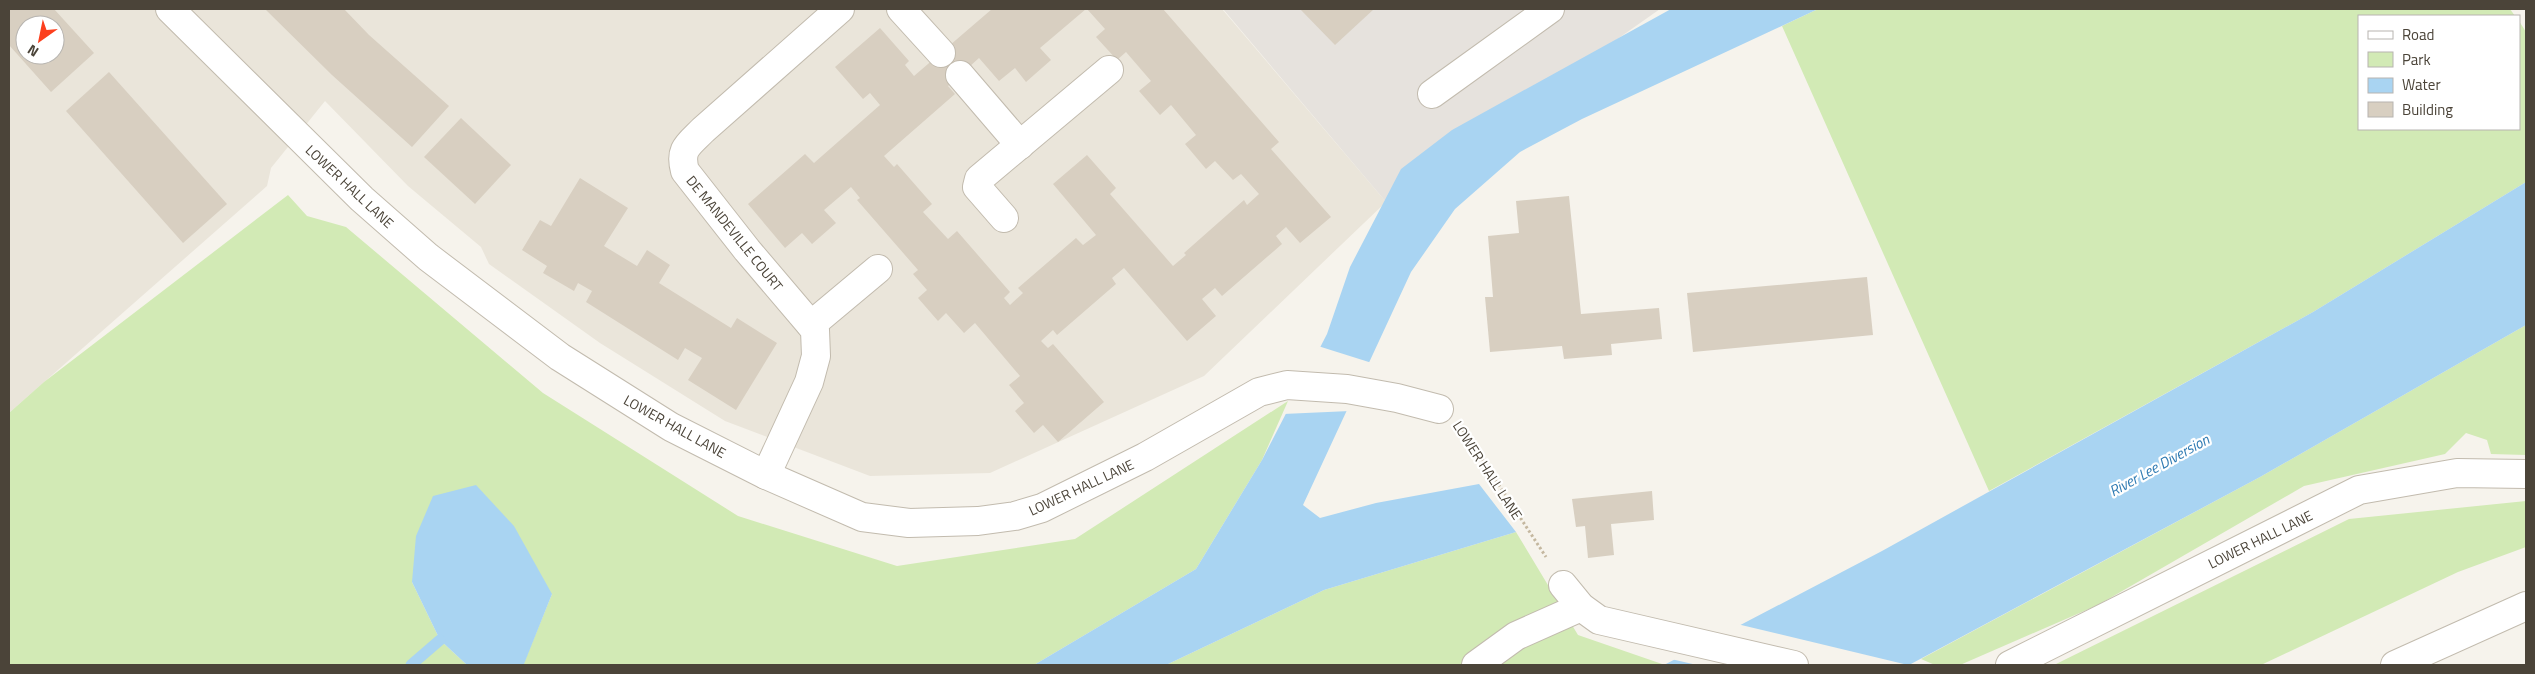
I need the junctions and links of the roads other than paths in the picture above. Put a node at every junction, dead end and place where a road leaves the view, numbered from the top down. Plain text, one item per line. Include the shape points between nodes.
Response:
1 (170, 9) edge
2 (840, 9) edge
3 (901, 9) edge
4 (1550, 9) edge
5 (941, 53) dead end
6 (1109, 70) dead end
7 (960, 75) dead end
8 (1432, 94) dead end
9 (1020, 145) junction
10 (1004, 218) dead end
11 (878, 269) dead end
12 (811, 325) junction
13 (1439, 409) road end
14 (2526, 474) edge
15 (766, 475) junction
16 (1563, 585) road end
17 (2526, 606) edge
18 (1581, 607) junction
19 (1476, 665) edge
20 (1794, 665) edge
21 (2010, 665) edge
22 (2395, 665) edge

1 - 15 street, LOWER HALL LANE via 331,170 428,257 591,377 671,427
2 - 12 street, DE MANDEVILLE COURT via 703,130 686,147 682,158 685,171
3 - 5 street
4 - 8 street
6 - 9 street
7 - 9 street
9 - 10 street via 979,179 977,187
11 - 12 street
12 - 15 street, DE MANDEVILLE COURT via 815,330 816,356 811,374
13 - 15 street, LOWER HALL LANE via 1363,392 1288,385 1259,392 1145,457 1042,508 978,522 909,523 862,518
14 - 21 street, LOWER HALL LANE via 2457,473 2359,490
16 - 18 street
17 - 22 street
18 - 19 street via 1516,636
18 - 20 street via 1599,620

